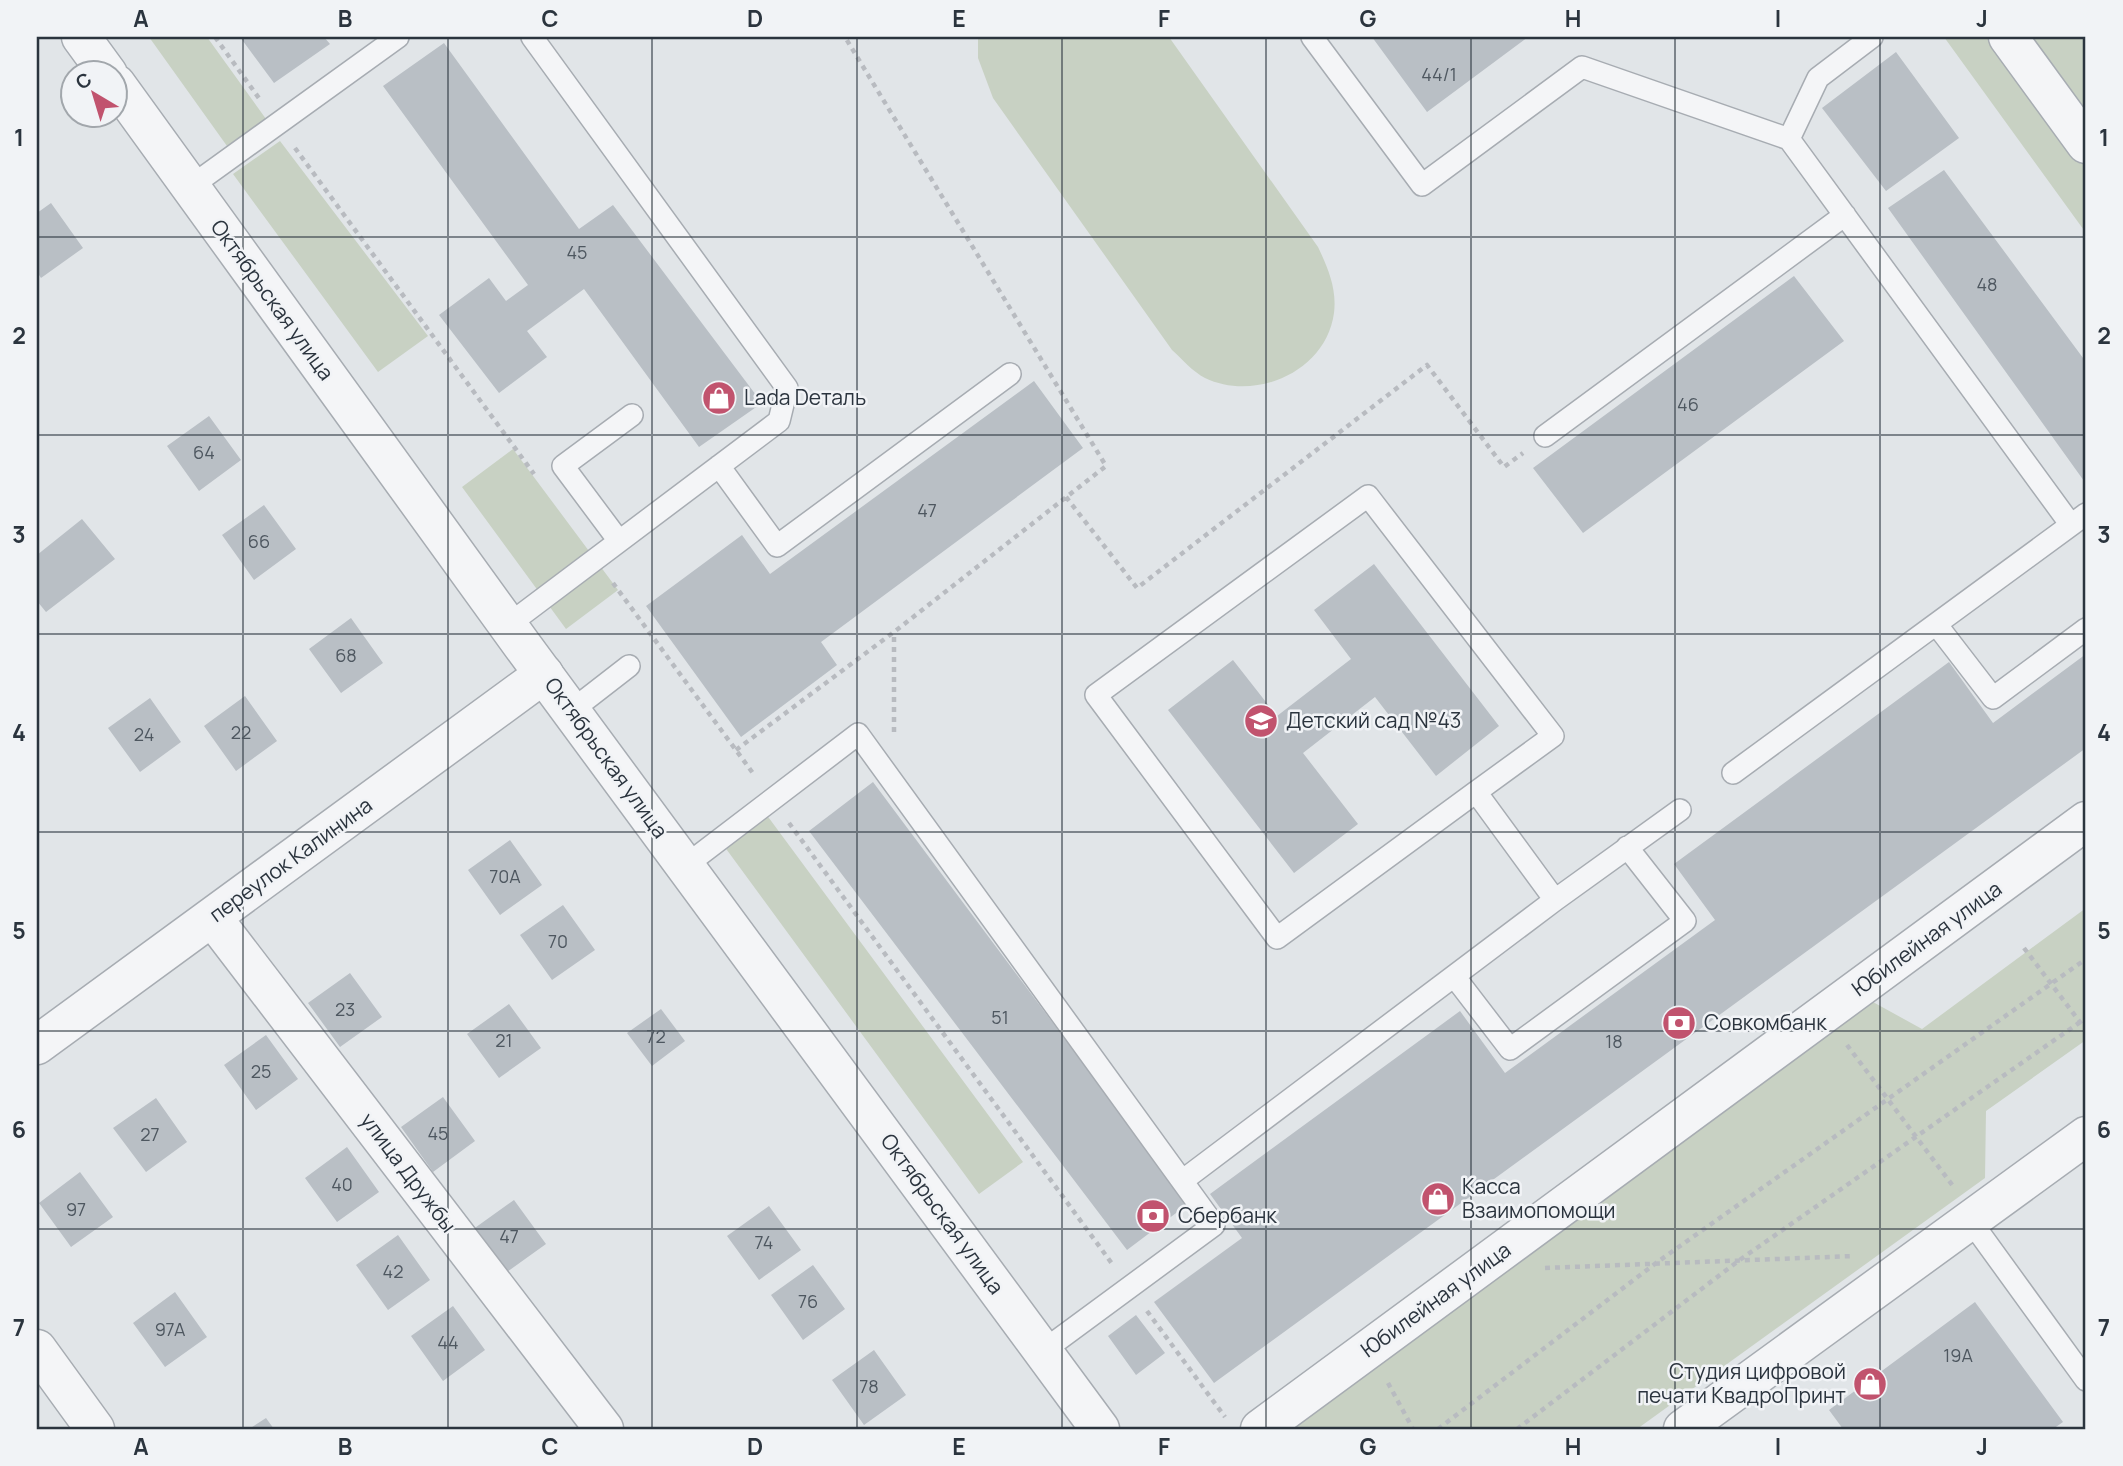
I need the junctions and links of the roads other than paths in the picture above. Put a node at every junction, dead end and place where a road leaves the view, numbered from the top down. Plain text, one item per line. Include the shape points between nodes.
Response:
1 (81, 37) edge
2 (531, 37) edge
3 (1312, 37) edge
4 (1872, 37) edge
5 (2008, 37) edge
6 (394, 38) edge
7 (98, 60) edge
8 (130, 103) edge
9 (1789, 139) junction
10 (2086, 144) edge
11 (190, 187) junction
12 (1845, 215) junction
13 (1010, 374) dead end
14 (632, 415) dead end
15 (1545, 436) road end
16 (719, 466) junction
17 (2079, 519) edge
18 (619, 541) junction
19 (1936, 624) junction
20 (508, 625) junction
21 (2086, 629) edge
22 (629, 666) dead end
23 (544, 674) junction
24 (571, 711) junction
25 (1733, 773) dead end
26 (1476, 792) junction
27 (1680, 810) dead end
28 (2086, 821) edge
29 (1627, 847) junction
30 (685, 866) junction
31 (1555, 900) junction
32 (212, 917) junction
33 (1454, 976) junction
34 (37, 1045) edge
35 (2086, 1136) edge
36 (1182, 1181) junction
37 (1970, 1220) junction
38 (37, 1349) edge
39 (1043, 1351) junction
40 (2086, 1380) edge
41 (1243, 1424) edge
42 (95, 1429) edge
43 (604, 1429) edge
44 (1100, 1429) edge
45 (1683, 1429) edge

1 - 7 street
2 - 16 lane via 787,388 779,421
3 - 9 lane via 1422,185 1582,67
4 - 9 lane via 1818,78
5 - 10 street
6 - 11 lane
8 - 11 street, Октябрьская улица
9 - 12 lane
11 - 20 street, Октябрьская улица
12 - 15 lane
12 - 17 lane
13 - 16 lane via 777,545
14 - 18 lane via 563,466
16 - 18 lane
17 - 19 lane
18 - 20 lane
19 - 21 lane via 1993,698
19 - 25 lane
20 - 23 street, Октябрьская улица
22 - 24 lane
23 - 24 street, Октябрьская улица
23 - 32 street, переулок Калинина
24 - 30 street, Октябрьская улица
26 - 26 lane via 1277,937 1096,695 1368,496 1553,736
26 - 31 lane
27 - 29 lane
28 - 41 street, Юбилейная улица
29 - 31 lane
29 - 33 lane via 1685,921 1510,1049
30 - 36 lane via 858,734
30 - 39 street, Октябрьская улица
31 - 33 lane
32 - 34 street, переулок Калинина
32 - 43 street, улица Дружбы
33 - 36 lane
35 - 37 street
36 - 39 lane via 1214,1225
37 - 40 lane
37 - 45 street
38 - 42 street
39 - 44 street, Октябрьская улица

